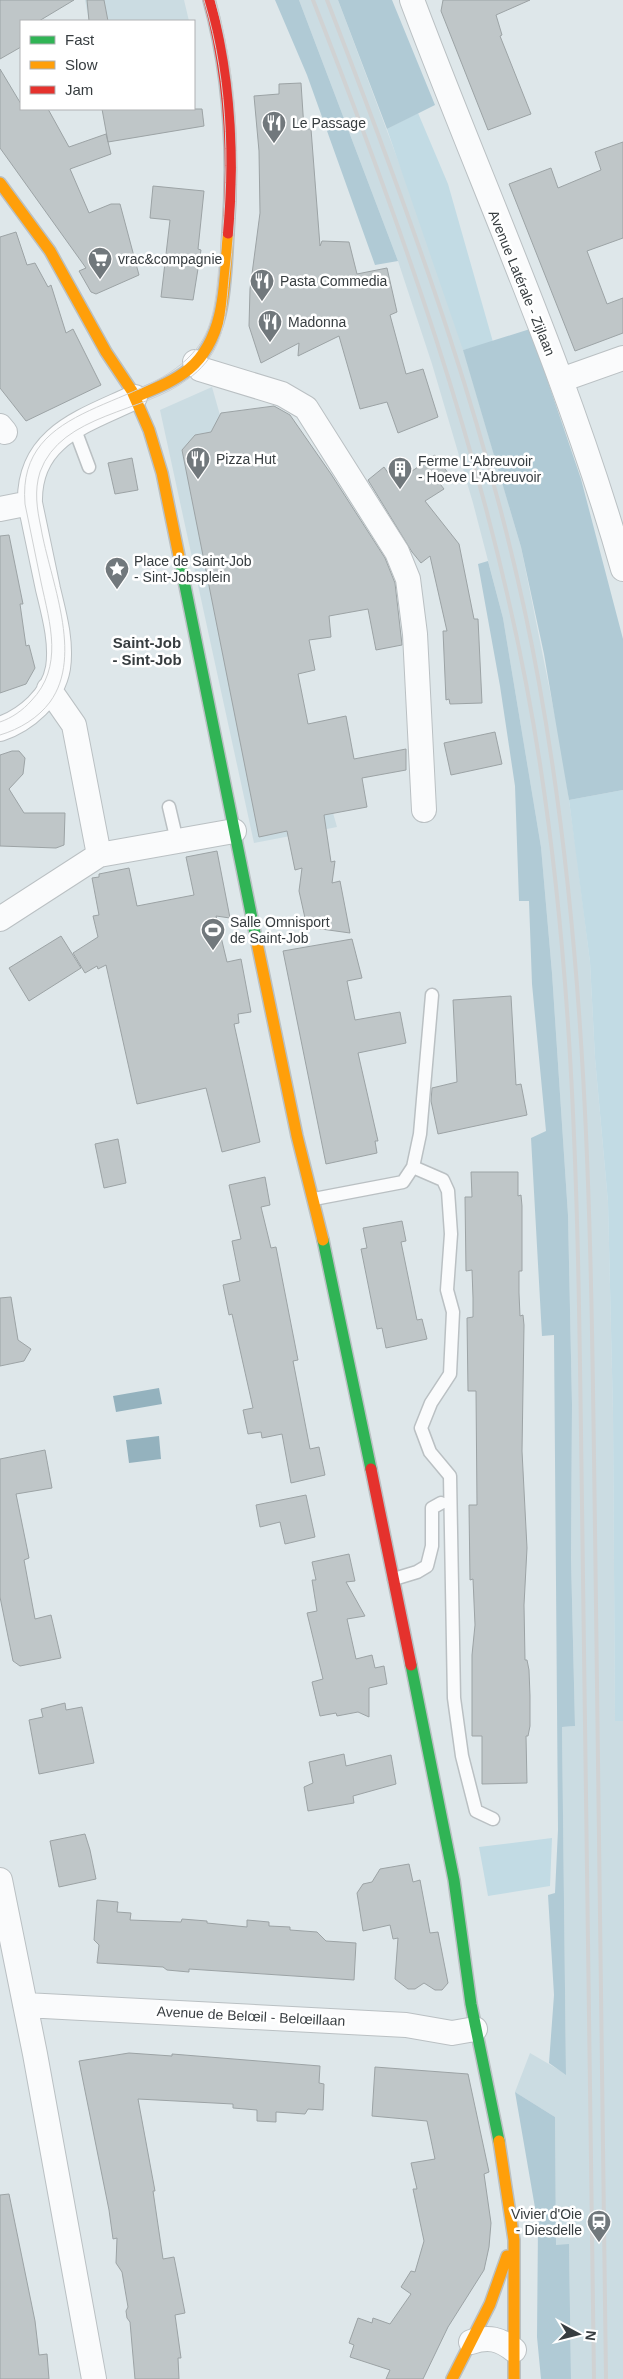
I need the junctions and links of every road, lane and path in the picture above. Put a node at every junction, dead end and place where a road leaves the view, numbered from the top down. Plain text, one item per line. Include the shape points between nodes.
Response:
1 (210, 0) edge
2 (412, 0) edge
3 (0, 182) edge
4 (623, 358) edge
5 (195, 362) junction
6 (561, 380) junction
7 (135, 397) junction
8 (74, 427) junction
9 (89, 467) dead end
10 (30, 503) junction
11 (0, 509) edge
12 (623, 569) edge
13 (49, 689) junction
14 (0, 729) edge
15 (169, 807) dead end
16 (424, 810) dead end
17 (234, 831) junction
18 (177, 841) junction
19 (99, 855) junction
20 (0, 919) edge
21 (432, 994) dead end
22 (413, 1167) junction
23 (314, 1199) junction
24 (441, 1503) dead end
25 (394, 1579) junction
26 (493, 1819) dead end
27 (0, 1880) edge
28 (25, 2004) junction
29 (475, 2029) junction
30 (511, 2215) junction
31 (471, 2342) junction
32 (514, 2350) junction
33 (94, 2379) edge
34 (452, 2379) edge
35 (514, 2379) edge

1 - 5 main road via 222,50 229,104 232,192 217,324 206,350
2 - 6 street, Avenue Latérale - Zijlaan
3 - 7 main road via 50,252
4 - 6 street
5 - 7 main road via 169,383
5 - 16 street via 200,369 282,394 306,408 397,552 408,579 415,634
6 - 12 street, Avenue Latérale - Zijlaan via 609,518
7 - 8 street
7 - 17 main road via 162,473
8 - 9 lane
8 - 10 street via 51,443 37,462
10 - 11 street
10 - 13 street via 59,645 58,668
13 - 14 street via 35,709
13 - 19 street via 74,725
15 - 18 lane
17 - 18 street
17 - 23 main road via 297,1136
18 - 19 street
19 - 20 street
21 - 22 lane via 420,1134
22 - 23 lane via 403,1182
22 - 26 lane via 443,1180 448,1191 451,1234 447,1290 453,1312 450,1374 431,1403 421,1428 430,1452 450,1476 454,1698 469,1789 476,1811
23 - 25 main road
24 - 25 lane via 432,1508 432,1546 427,1566
25 - 29 main road via 460,1910 464,1965
27 - 28 street
28 - 29 street, Avenue de Belœil - Belœillaan via 406,2025 452,2032
28 - 33 street
29 - 30 main road
30 - 31 main road via 501,2277
30 - 32 main road via 515,2258
31 - 32 street via 498,2339
31 - 34 main road
32 - 35 main road

